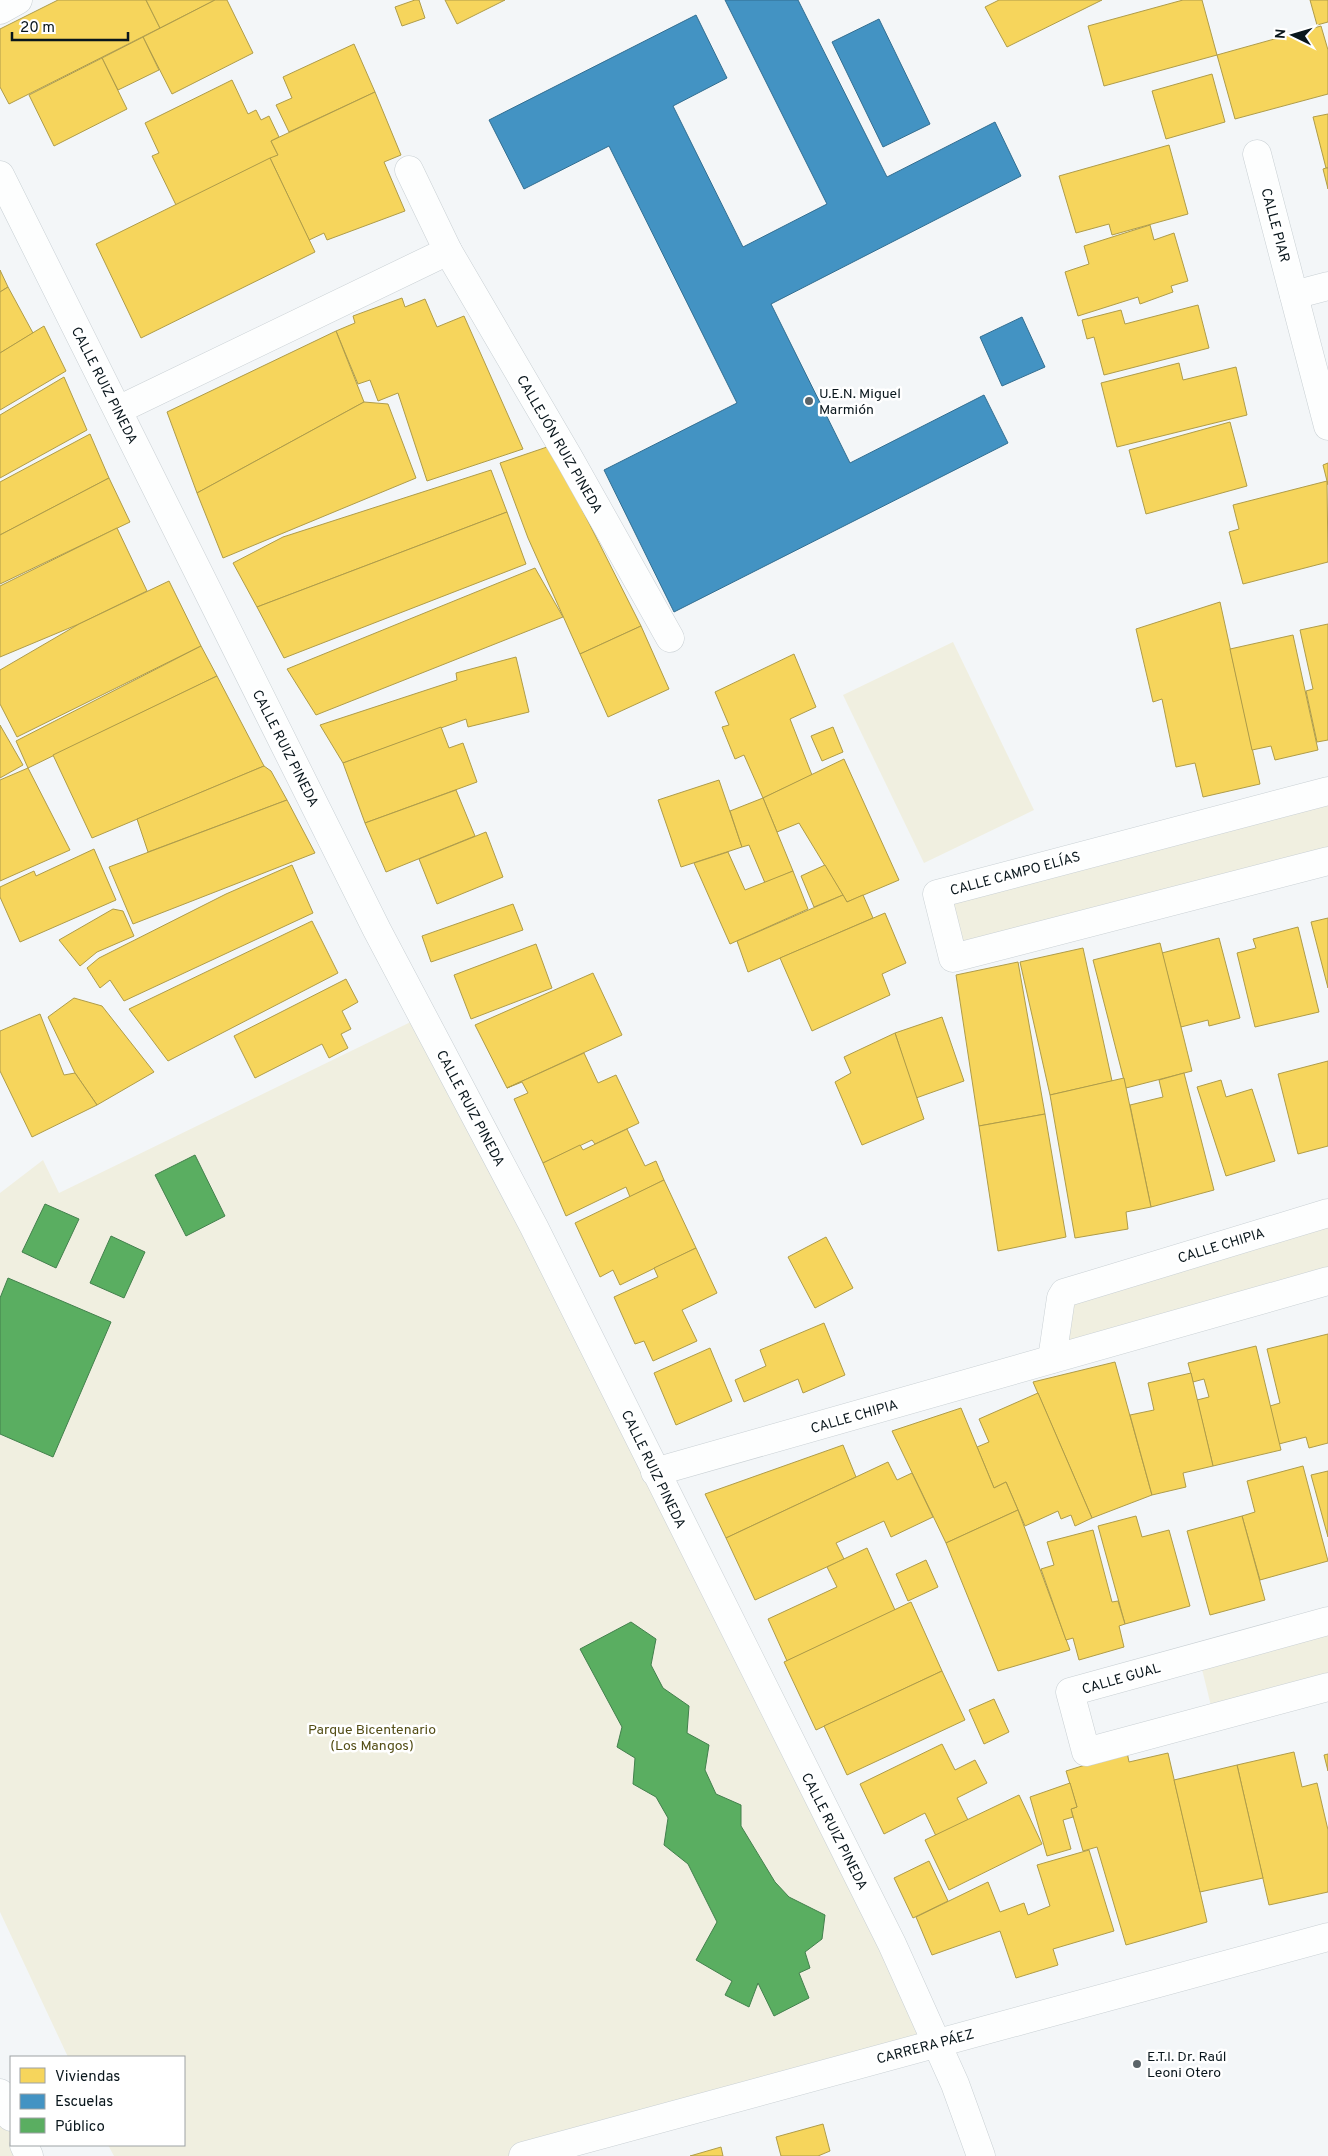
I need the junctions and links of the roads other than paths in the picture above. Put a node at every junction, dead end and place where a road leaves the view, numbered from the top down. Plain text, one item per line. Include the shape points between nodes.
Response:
1 (18, 0) edge
2 (0, 10) edge
3 (1257, 154) dead end
4 (409, 170) dead end
5 (0, 176) edge
6 (448, 252) junction
7 (1328, 286) edge
8 (1294, 295) junction
9 (118, 410) junction
10 (1328, 426) edge
11 (670, 638) dead end
12 (1328, 791) edge
13 (1328, 861) edge
14 (1328, 1213) edge
15 (1328, 1280) edge
16 (1052, 1359) junction
17 (655, 1472) junction
18 (1328, 1621) edge
19 (1328, 1687) edge
20 (1328, 1936) edge
21 (936, 2043) junction
22 (0, 2093) edge
23 (10, 2115) edge
24 (523, 2156) edge
25 (981, 2156) edge

1 - 2 street
3 - 8 street, CALLE PIAR
4 - 6 street, CALLEJÓN RUIZ PINEDA
5 - 9 street, CALLE RUIZ PINEDA
6 - 9 street
6 - 11 street, CALLEJÓN RUIZ PINEDA
7 - 8 street
8 - 10 street, CALLE PIAR
9 - 17 street, CALLE RUIZ PINEDA via 377,930 534,1227
12 - 13 street, CALLE CAMPO ELÍAS via 937,894 953,958
14 - 16 street, CALLE CHIPIA via 1064,1293
15 - 16 street, CALLE CHIPIA
16 - 17 street, CALLE CHIPIA
17 - 21 street, CALLE RUIZ PINEDA via 892,1944
18 - 19 street, CALLE GUAL via 1070,1692 1086,1752
20 - 21 street, CARRERA PÁEZ
21 - 24 street, CARRERA PÁEZ
21 - 25 street, CALLE RUIZ PINEDA
22 - 23 street

